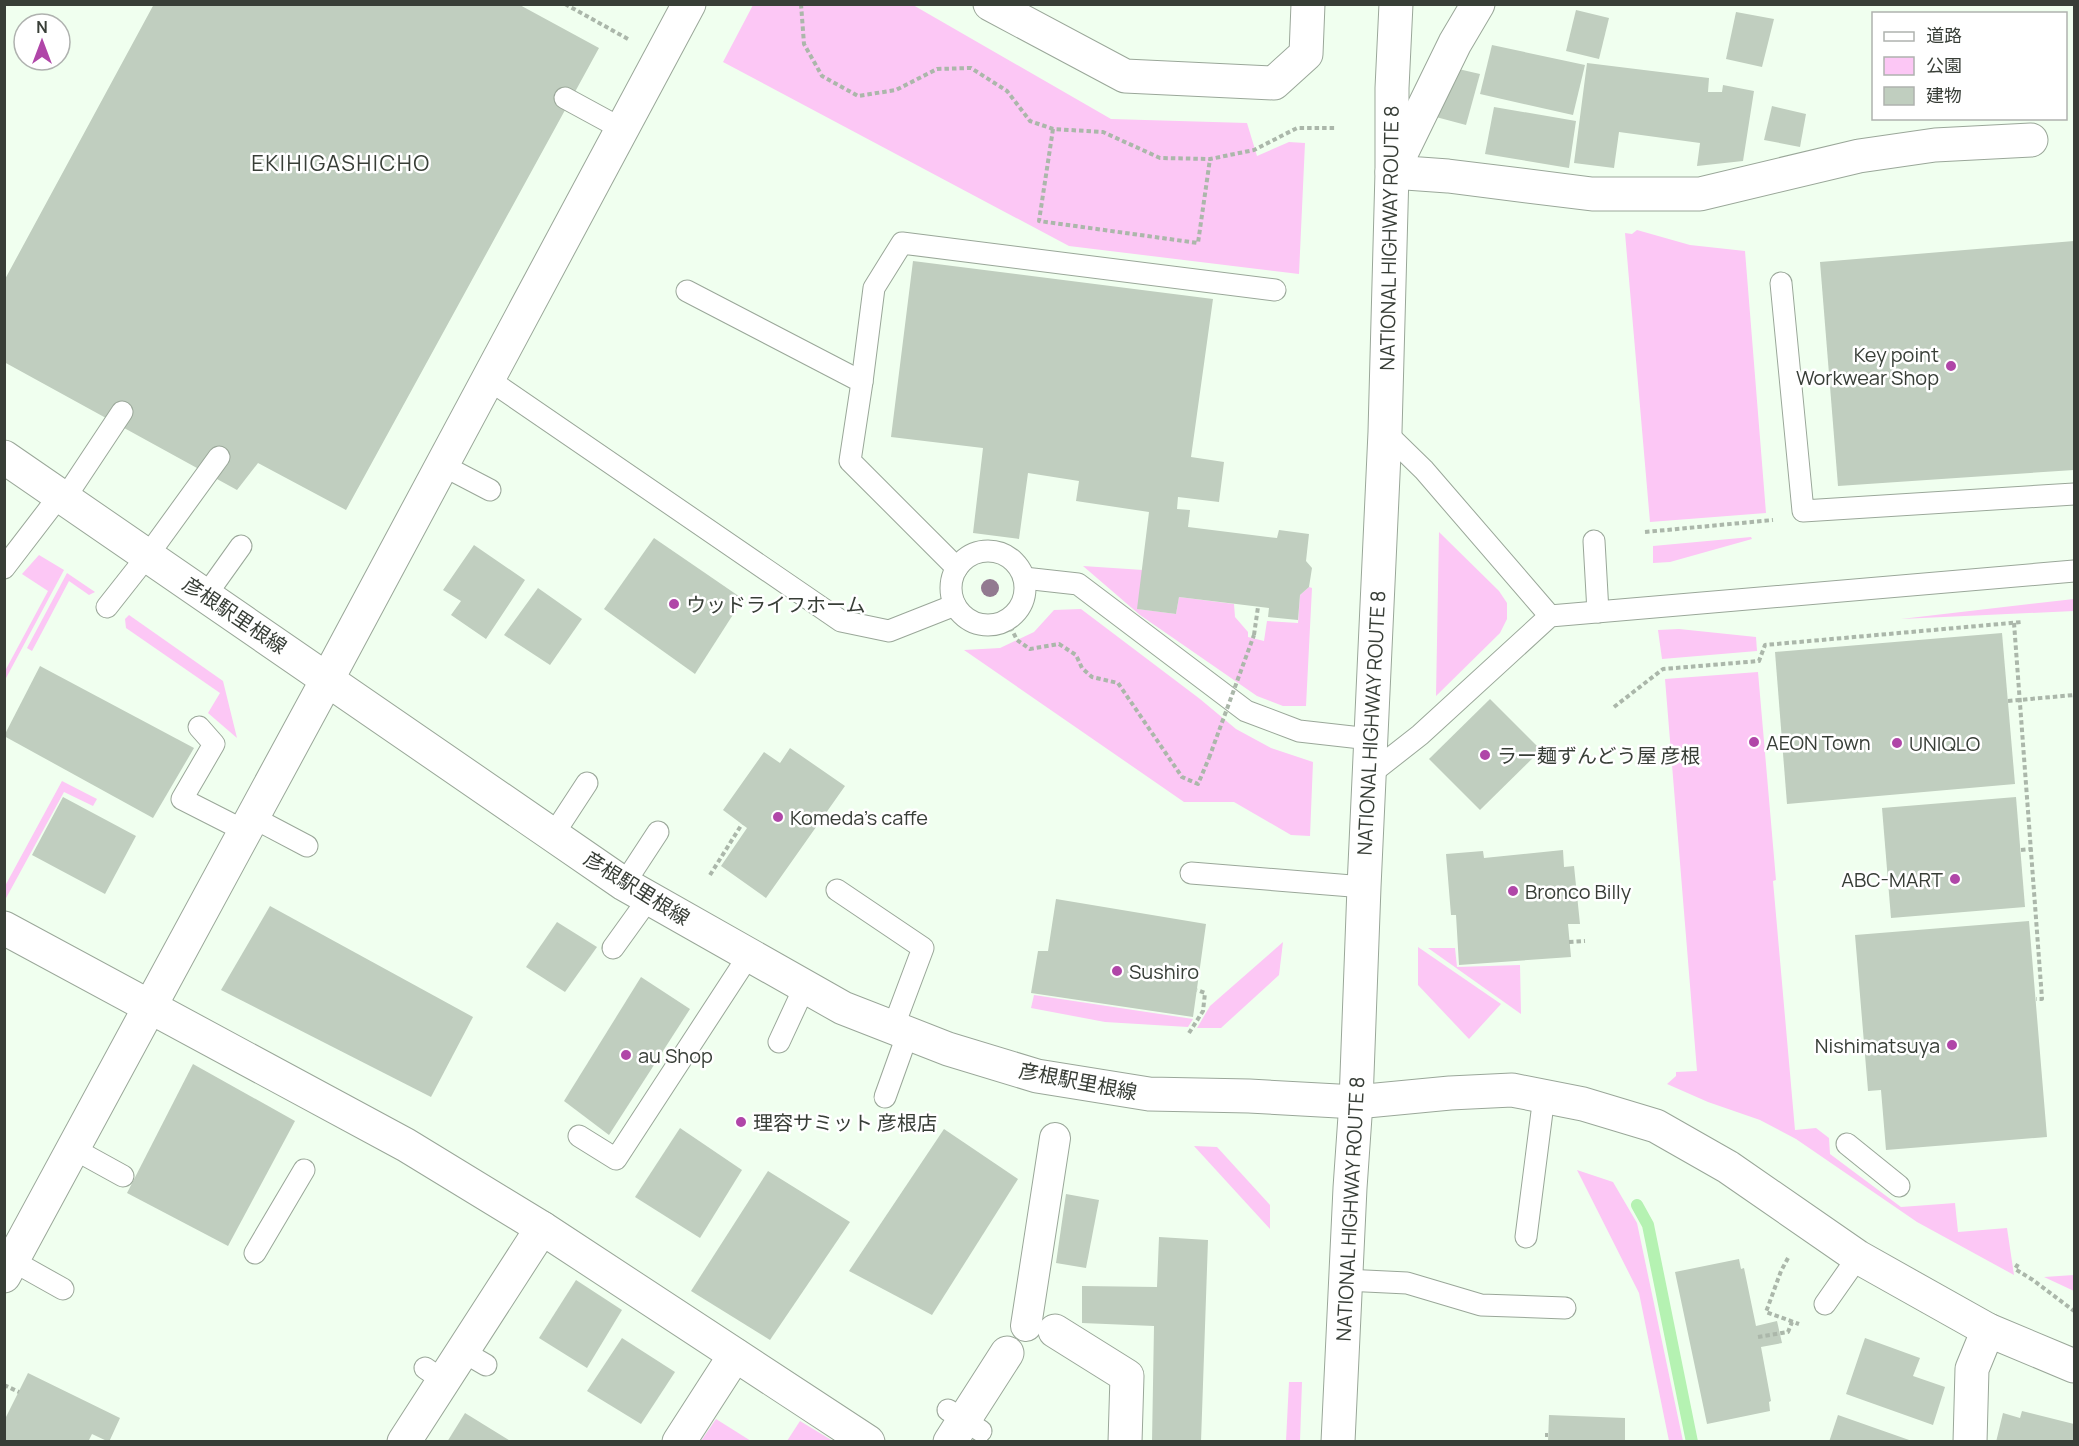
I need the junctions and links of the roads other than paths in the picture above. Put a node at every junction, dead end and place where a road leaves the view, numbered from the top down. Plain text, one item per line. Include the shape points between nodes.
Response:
1 (689, 4) edge
2 (990, 4) edge
3 (1308, 4) edge
4 (1396, 4) edge
5 (1478, 4) edge
6 (565, 98) dead end
7 (622, 129) junction
8 (2031, 140) dead end
9 (1392, 172) junction
10 (1780, 283) dead end
11 (1275, 290) dead end
12 (687, 291) dead end
13 (488, 379) junction
14 (862, 382) junction
15 (122, 412) dead end
16 (1385, 432) junction
17 (4, 457) edge
18 (219, 457) dead end
19 (442, 465) junction
20 (490, 490) dead end
21 (2074, 494) edge
22 (63, 497) junction
23 (1594, 541) dead end
24 (241, 546) dead end
25 (148, 555) junction
26 (4, 568) edge
27 (957, 568) junction
28 (2074, 571) edge
29 (1024, 578) junction
30 (206, 595) junction
31 (955, 605) junction
32 (107, 607) dead end
33 (1598, 612) junction
34 (1550, 616) junction
35 (328, 678) junction
36 (199, 727) dead end
37 (1370, 739) junction
38 (1369, 775) junction
39 (587, 783) dead end
40 (248, 824) junction
41 (658, 832) dead end
42 (553, 835) junction
43 (307, 846) dead end
44 (1191, 873) dead end
45 (1364, 887) junction
46 (637, 891) junction
47 (837, 891) dead end
48 (4, 928) edge
49 (613, 948) dead end
50 (749, 955) junction
51 (805, 986) junction
52 (151, 1008) junction
53 (901, 1031) junction
54 (779, 1042) dead end
55 (1544, 1096) junction
56 (885, 1097) dead end
57 (1356, 1102) junction
58 (579, 1136) dead end
59 (1055, 1138) dead end
60 (1847, 1144) dead end
61 (74, 1149) junction
62 (304, 1170) dead end
63 (123, 1176) dead end
64 (1899, 1186) dead end
65 (533, 1214) junction
66 (1526, 1237) dead end
67 (255, 1253) dead end
68 (1858, 1257) junction
69 (7, 1271) edge
70 (1346, 1280) junction
71 (63, 1288) dead end
72 (1825, 1304) dead end
73 (1565, 1308) dead end
74 (1041, 1328) joint
75 (1988, 1330) junction
76 (1007, 1353) dead end
77 (735, 1355) junction
78 (2074, 1366) edge
79 (960, 1426) edge
80 (404, 1442) edge
81 (679, 1442) edge
82 (868, 1442) edge
83 (1125, 1442) edge
84 (1338, 1442) edge
85 (1970, 1442) edge

1 - 7 main road
2 - 3 main road via 1125,76 1178,69 1274,83 1306,54
4 - 9 main road, NATIONAL HIGHWAY ROUTE 8
5 - 9 main road
6 - 7 lane
7 - 13 main road
8 - 9 main road via 1935,145 1859,156 1700,194 1592,194
9 - 16 main road, NATIONAL HIGHWAY ROUTE 8
10 - 21 lane via 1803,511
11 - 14 lane via 902,243 874,288
12 - 14 lane
13 - 19 main road
13 - 31 lane via 841,621 890,631
14 - 27 lane via 850,461
15 - 22 lane
16 - 34 lane via 1424,470
16 - 37 main road, NATIONAL HIGHWAY ROUTE 8
17 - 22 main road, 彦根駅里根線
18 - 25 lane
19 - 20 lane
19 - 35 main road
22 - 25 main road, 彦根駅里根線
22 - 26 lane
23 - 33 lane
24 - 30 lane
25 - 30 main road, 彦根駅里根線
25 - 32 lane
27 - 29 lane via 970,556 987,551 1011,559
27 - 31 lane via 951,592
28 - 33 lane
29 - 31 lane via 1023,602 1007,620 978,623 962,615
29 - 37 lane via 1078,584 1246,711 1299,731
30 - 35 main road, 彦根駅里根線
33 - 34 lane
34 - 38 lane via 1420,735
35 - 40 main road
35 - 42 main road, 彦根駅里根線
36 - 40 lane via 214,744 182,799
37 - 38 main road, NATIONAL HIGHWAY ROUTE 8
38 - 45 main road, NATIONAL HIGHWAY ROUTE 8
39 - 42 lane
40 - 43 lane
40 - 52 main road
41 - 46 lane
42 - 46 main road, 彦根駅里根線
44 - 45 lane
45 - 57 main road, NATIONAL HIGHWAY ROUTE 8
46 - 49 lane
46 - 50 main road, 彦根駅里根線
47 - 53 lane via 923,948
48 - 52 main road via 49,963
50 - 51 main road, 彦根駅里根線
50 - 58 lane via 616,1159
51 - 53 main road, 彦根駅里根線 via 843,1008
51 - 54 lane
52 - 61 main road
52 - 65 main road via 406,1145 449,1158
53 - 56 lane
53 - 57 main road, 彦根駅里根線 via 1036,1076 1149,1094
55 - 57 main road, 彦根駅里根線 via 1512,1090
55 - 66 lane
55 - 68 main road, 彦根駅里根線 via 1656,1126 1728,1167
57 - 70 main road, NATIONAL HIGHWAY ROUTE 8
59 - 74 street
60 - 64 lane
61 - 63 lane
61 - 69 main road
62 - 67 lane
65 - 77 main road
65 - 80 main road via 488,1291 474,1358 434,1374
68 - 72 lane
68 - 75 main road, 彦根駅里根線
69 - 71 lane
70 - 73 lane via 1407,1283 1481,1305
70 - 84 main road, NATIONAL HIGHWAY ROUTE 8
74 - 83 main road via 1127,1376
75 - 78 main road, 彦根駅里根線
75 - 85 main road via 1972,1369
76 - 79 main road
77 - 81 main road
77 - 82 main road

